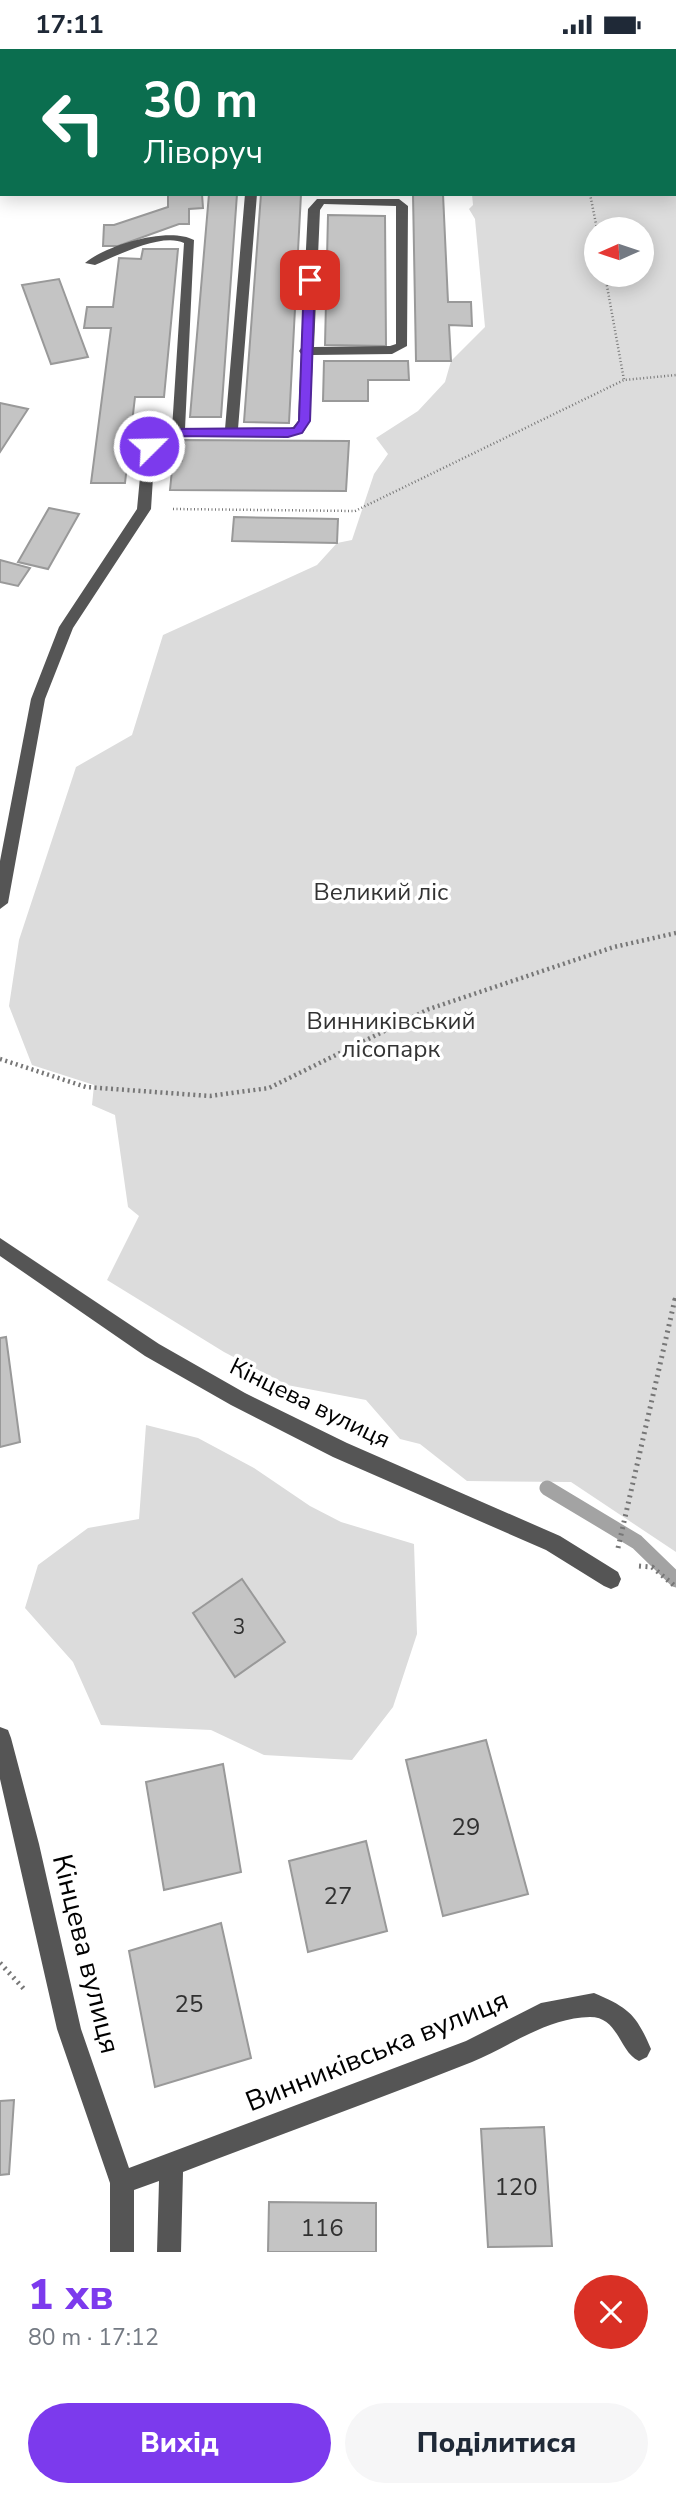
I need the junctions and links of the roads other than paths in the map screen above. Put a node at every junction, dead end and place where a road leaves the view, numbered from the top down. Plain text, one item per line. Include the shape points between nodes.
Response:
1 (251, 196) edge
2 (91, 264) dead end
3 (305, 351) junction
4 (178, 432) junction
5 (231, 432) junction
6 (0, 903) edge
7 (0, 1246) edge
8 (611, 1579) road end
9 (0, 1738) edge
10 (639, 2049) dead end
11 (171, 2164) junction
12 (122, 2183) junction
13 (122, 2252) edge
14 (169, 2252) edge

1 - 5 street
2 - 4 street via 160,238 180,236 190,242
3 - 3 street via 316,205 321,201 399,202 401,346 392,350
3 - 5 street via 304,421 298,430
4 - 5 street
4 - 6 street via 155,438 149,446 144,509 66,627 38,699
7 - 8 street, Кінцева вулиця via 152,1350 238,1399 340,1450 553,1543
9 - 12 street, Кінцева вулиця via 69,2029
10 - 11 street, Винниківська вулиця via 623,2020 594,2005 541,2015 472,2050
11 - 12 street, Винниківська вулиця
11 - 14 street
12 - 13 street, Кінцева вулиця

